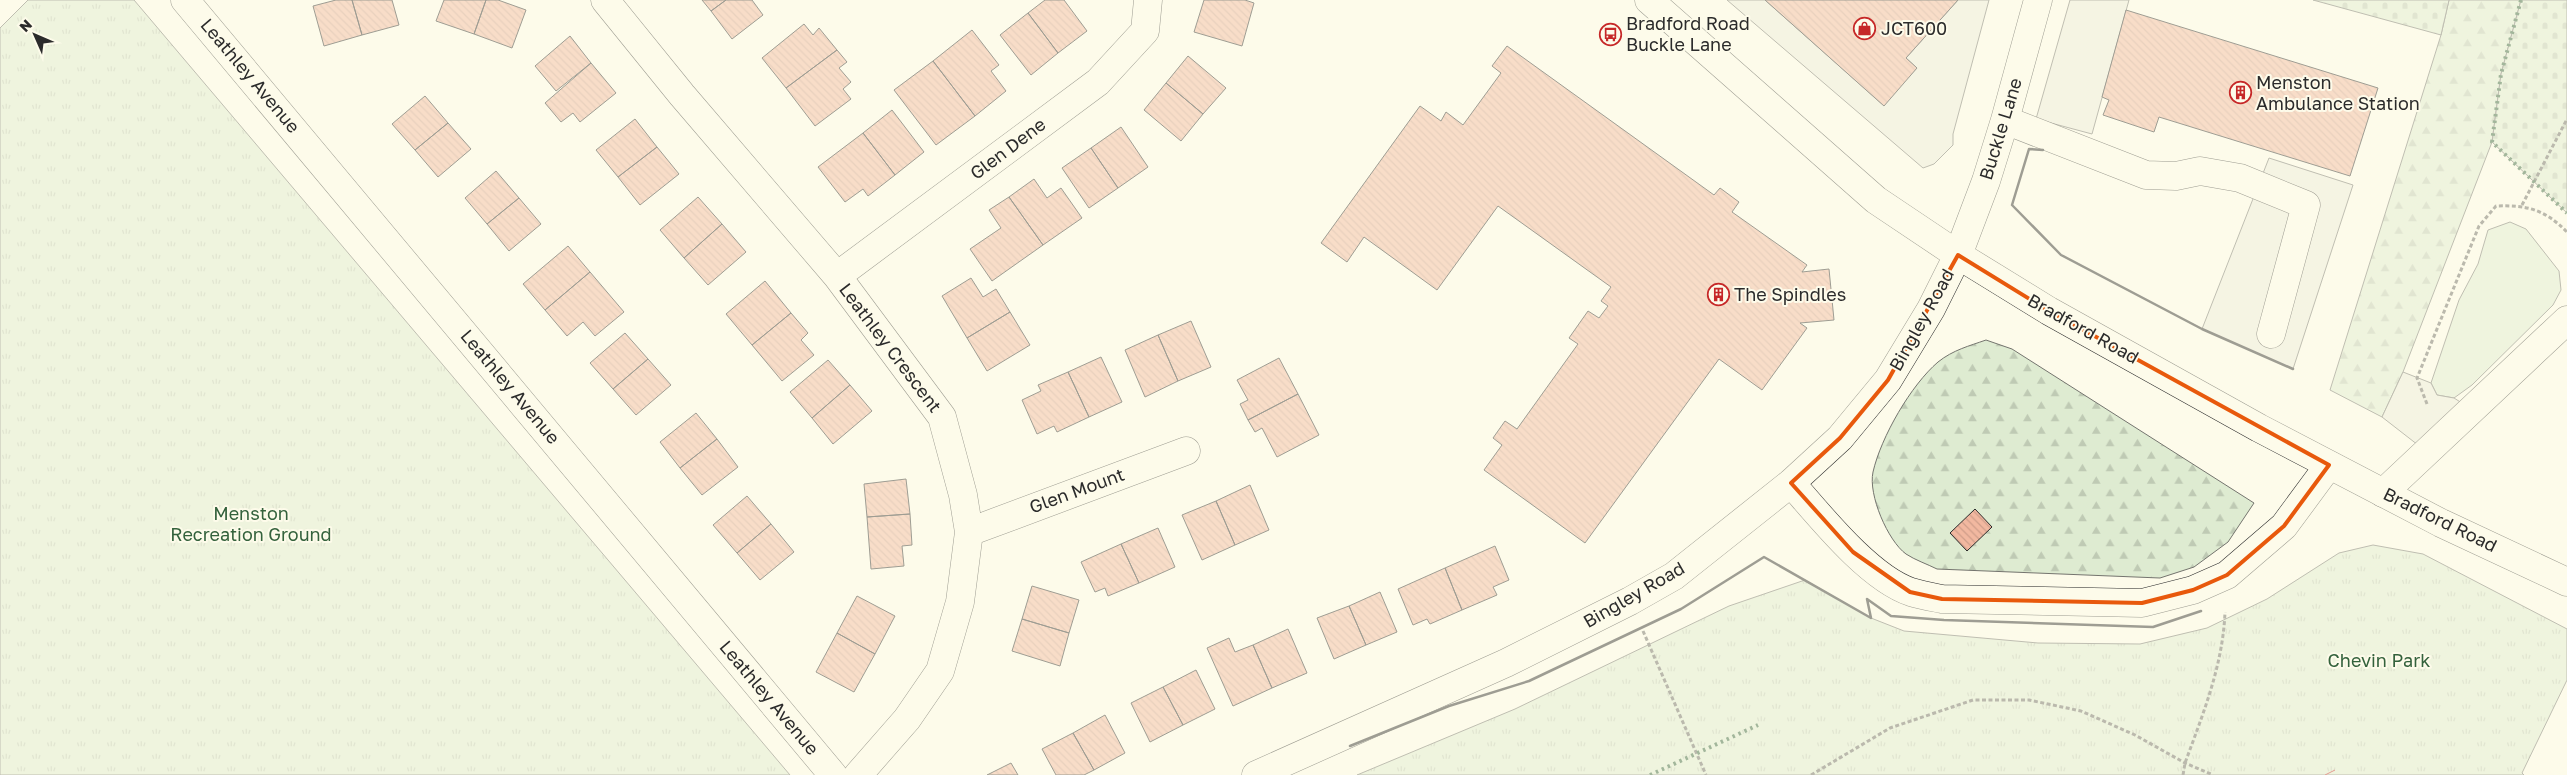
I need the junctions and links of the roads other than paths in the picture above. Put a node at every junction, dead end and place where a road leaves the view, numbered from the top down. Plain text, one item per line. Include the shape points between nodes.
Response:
1 (605, 0) edge
2 (1148, 0) edge
3 (1649, 0) edge
4 (2038, 0) edge
5 (192, 2) edge
6 (2005, 120) junction
7 (1958, 255) junction
8 (837, 276) junction
9 (2567, 320) edge
10 (2271, 334) dead end
11 (1186, 451) dead end
12 (2330, 465) junction
13 (1792, 483) junction
14 (2384, 493) junction
15 (969, 532) junction
16 (2567, 582) edge
17 (833, 775) edge
18 (858, 775) edge
19 (1256, 775) edge

1 - 8 street, Leathley Crescent
2 - 8 street, Glen Dene via 1145,31 1098,82
3 - 7 street, Bradford Road via 1876,200
4 - 6 street, Buckle Lane
5 - 17 street, Leathley Avenue
6 - 7 street, Buckle Lane
6 - 10 street via 2146,175 2176,176 2200,171 2240,178 2306,205
7 - 12 street, Bradford Road via 2049,311
7 - 13 street, Bingley Road via 1931,309 1888,380 1840,438
8 - 15 street, Leathley Crescent via 942,417 963,495
9 - 14 street
11 - 15 street, Glen Mount
12 - 13 street via 2284,526 2228,574 2193,590 2142,603 1934,597 1910,592 1853,552
12 - 14 street, Bradford Road
13 - 19 street, Bingley Road via 1674,576 1630,601 1506,663
14 - 16 street, Bradford Road
15 - 18 street, Leathley Crescent via 960,602 940,671 907,718

